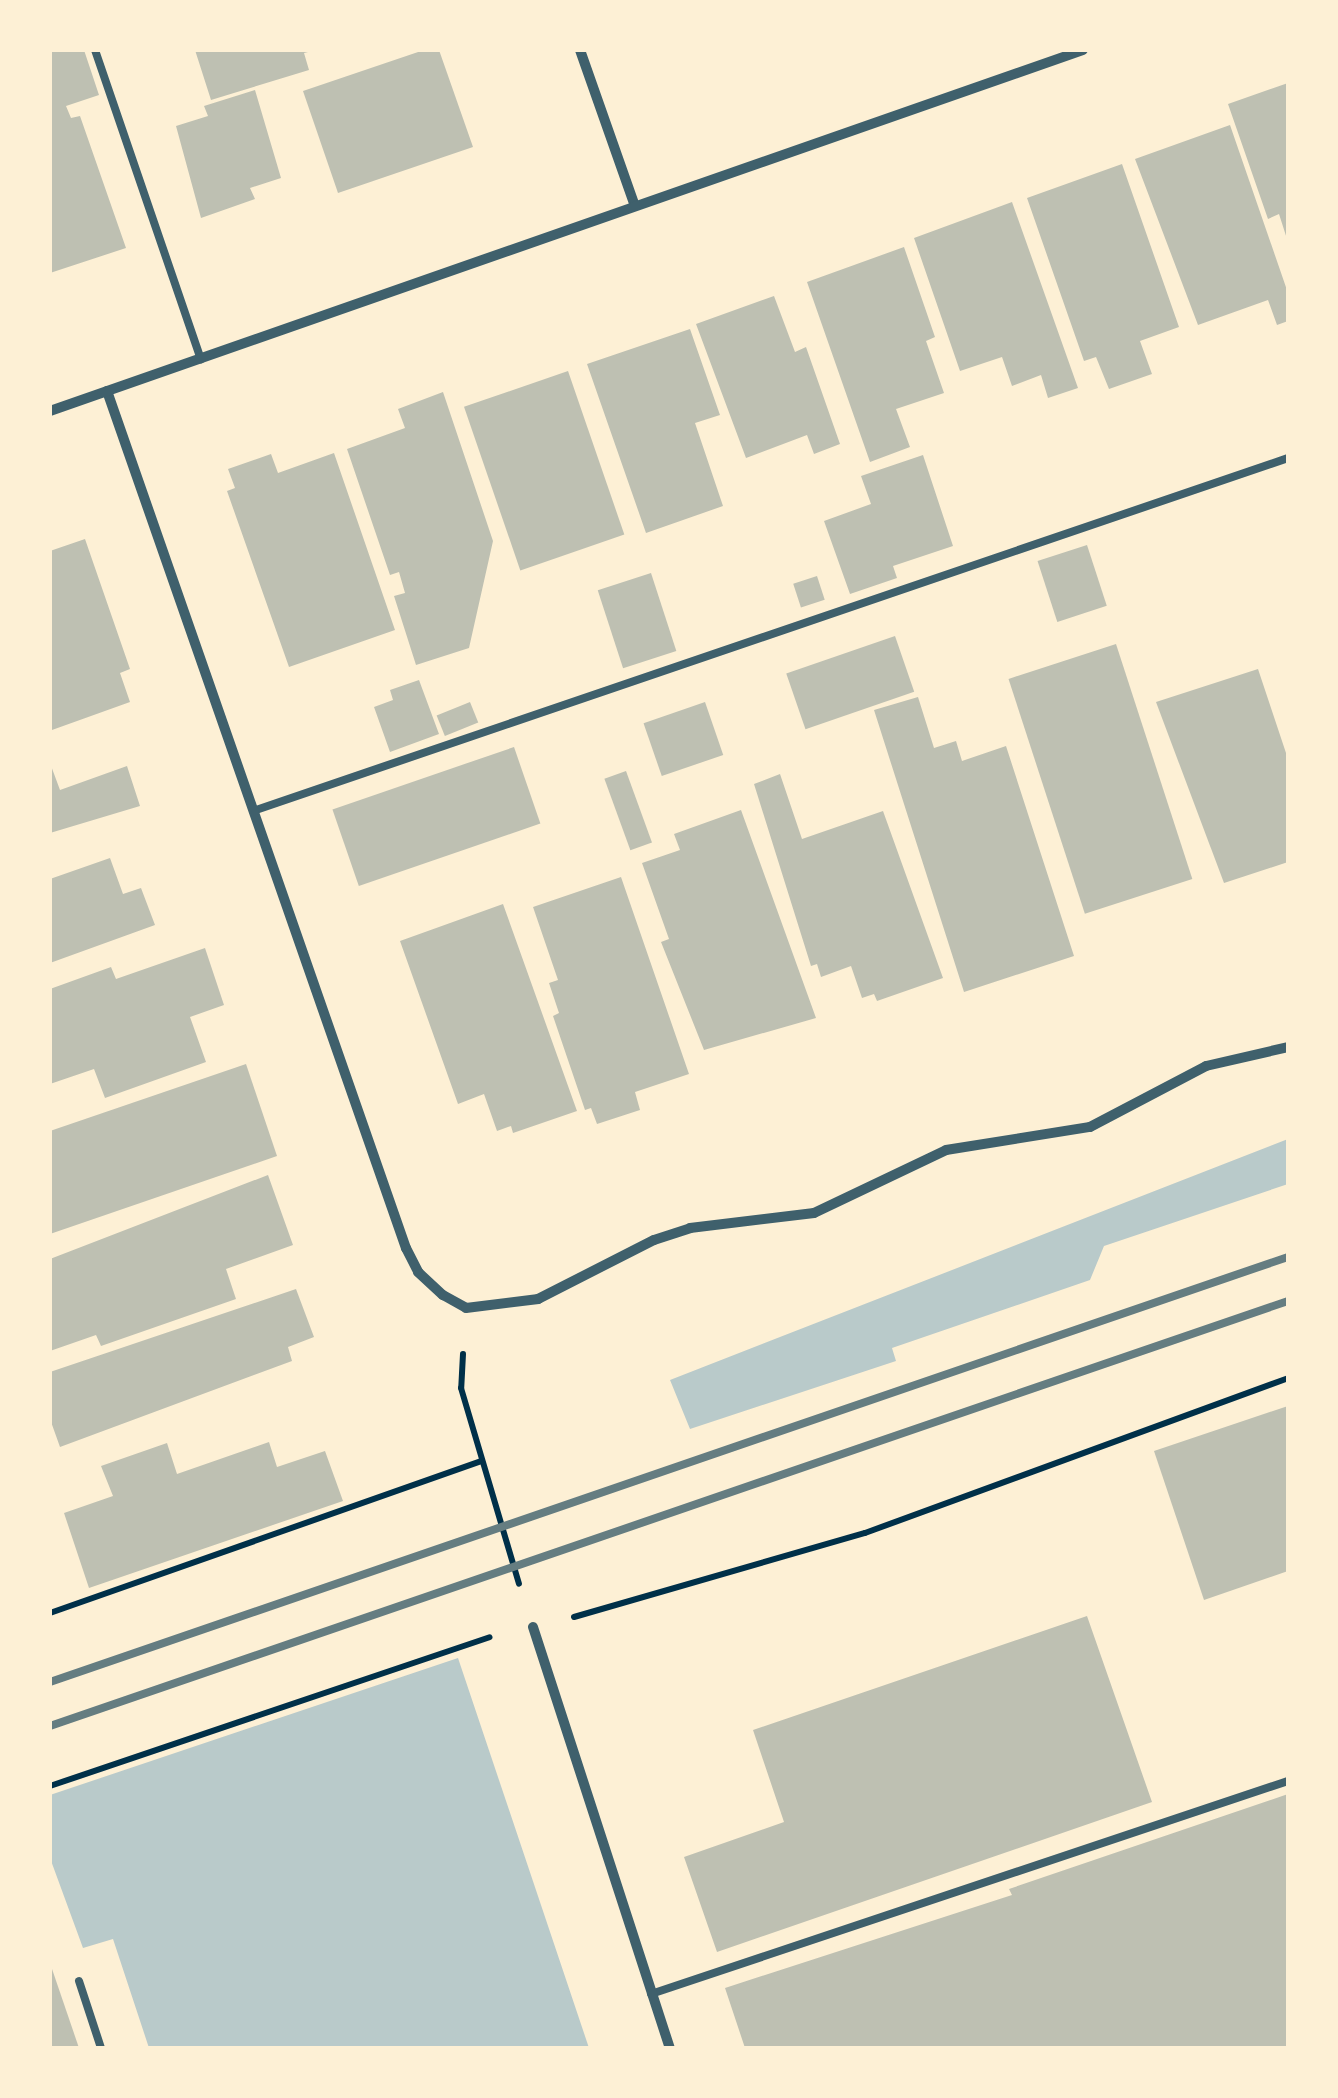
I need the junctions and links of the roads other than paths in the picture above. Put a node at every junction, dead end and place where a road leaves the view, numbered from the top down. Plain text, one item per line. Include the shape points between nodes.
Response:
1 (95, 50) edge
2 (580, 50) edge
3 (1083, 50) edge
4 (1055, 55) edge
5 (634, 203) junction
6 (201, 359) junction
7 (107, 391) junction
8 (50, 411) edge
9 (1288, 458) edge
10 (253, 811) junction
11 (1288, 1047) edge
12 (532, 1627) road end
13 (1288, 1781) edge
14 (80, 1981) dead end
15 (651, 1994) junction
16 (101, 2048) edge
17 (670, 2048) edge

1 - 6 lane
2 - 5 street
3 - 4 street
4 - 5 street
5 - 6 street
6 - 7 street
7 - 8 street
7 - 10 street
9 - 10 lane
10 - 11 street via 406,1248 418,1272 466,1308 538,1299 690,1228 814,1213 962,1146 1090,1128 1206,1066
12 - 15 street
13 - 15 lane
14 - 16 lane
15 - 17 street

